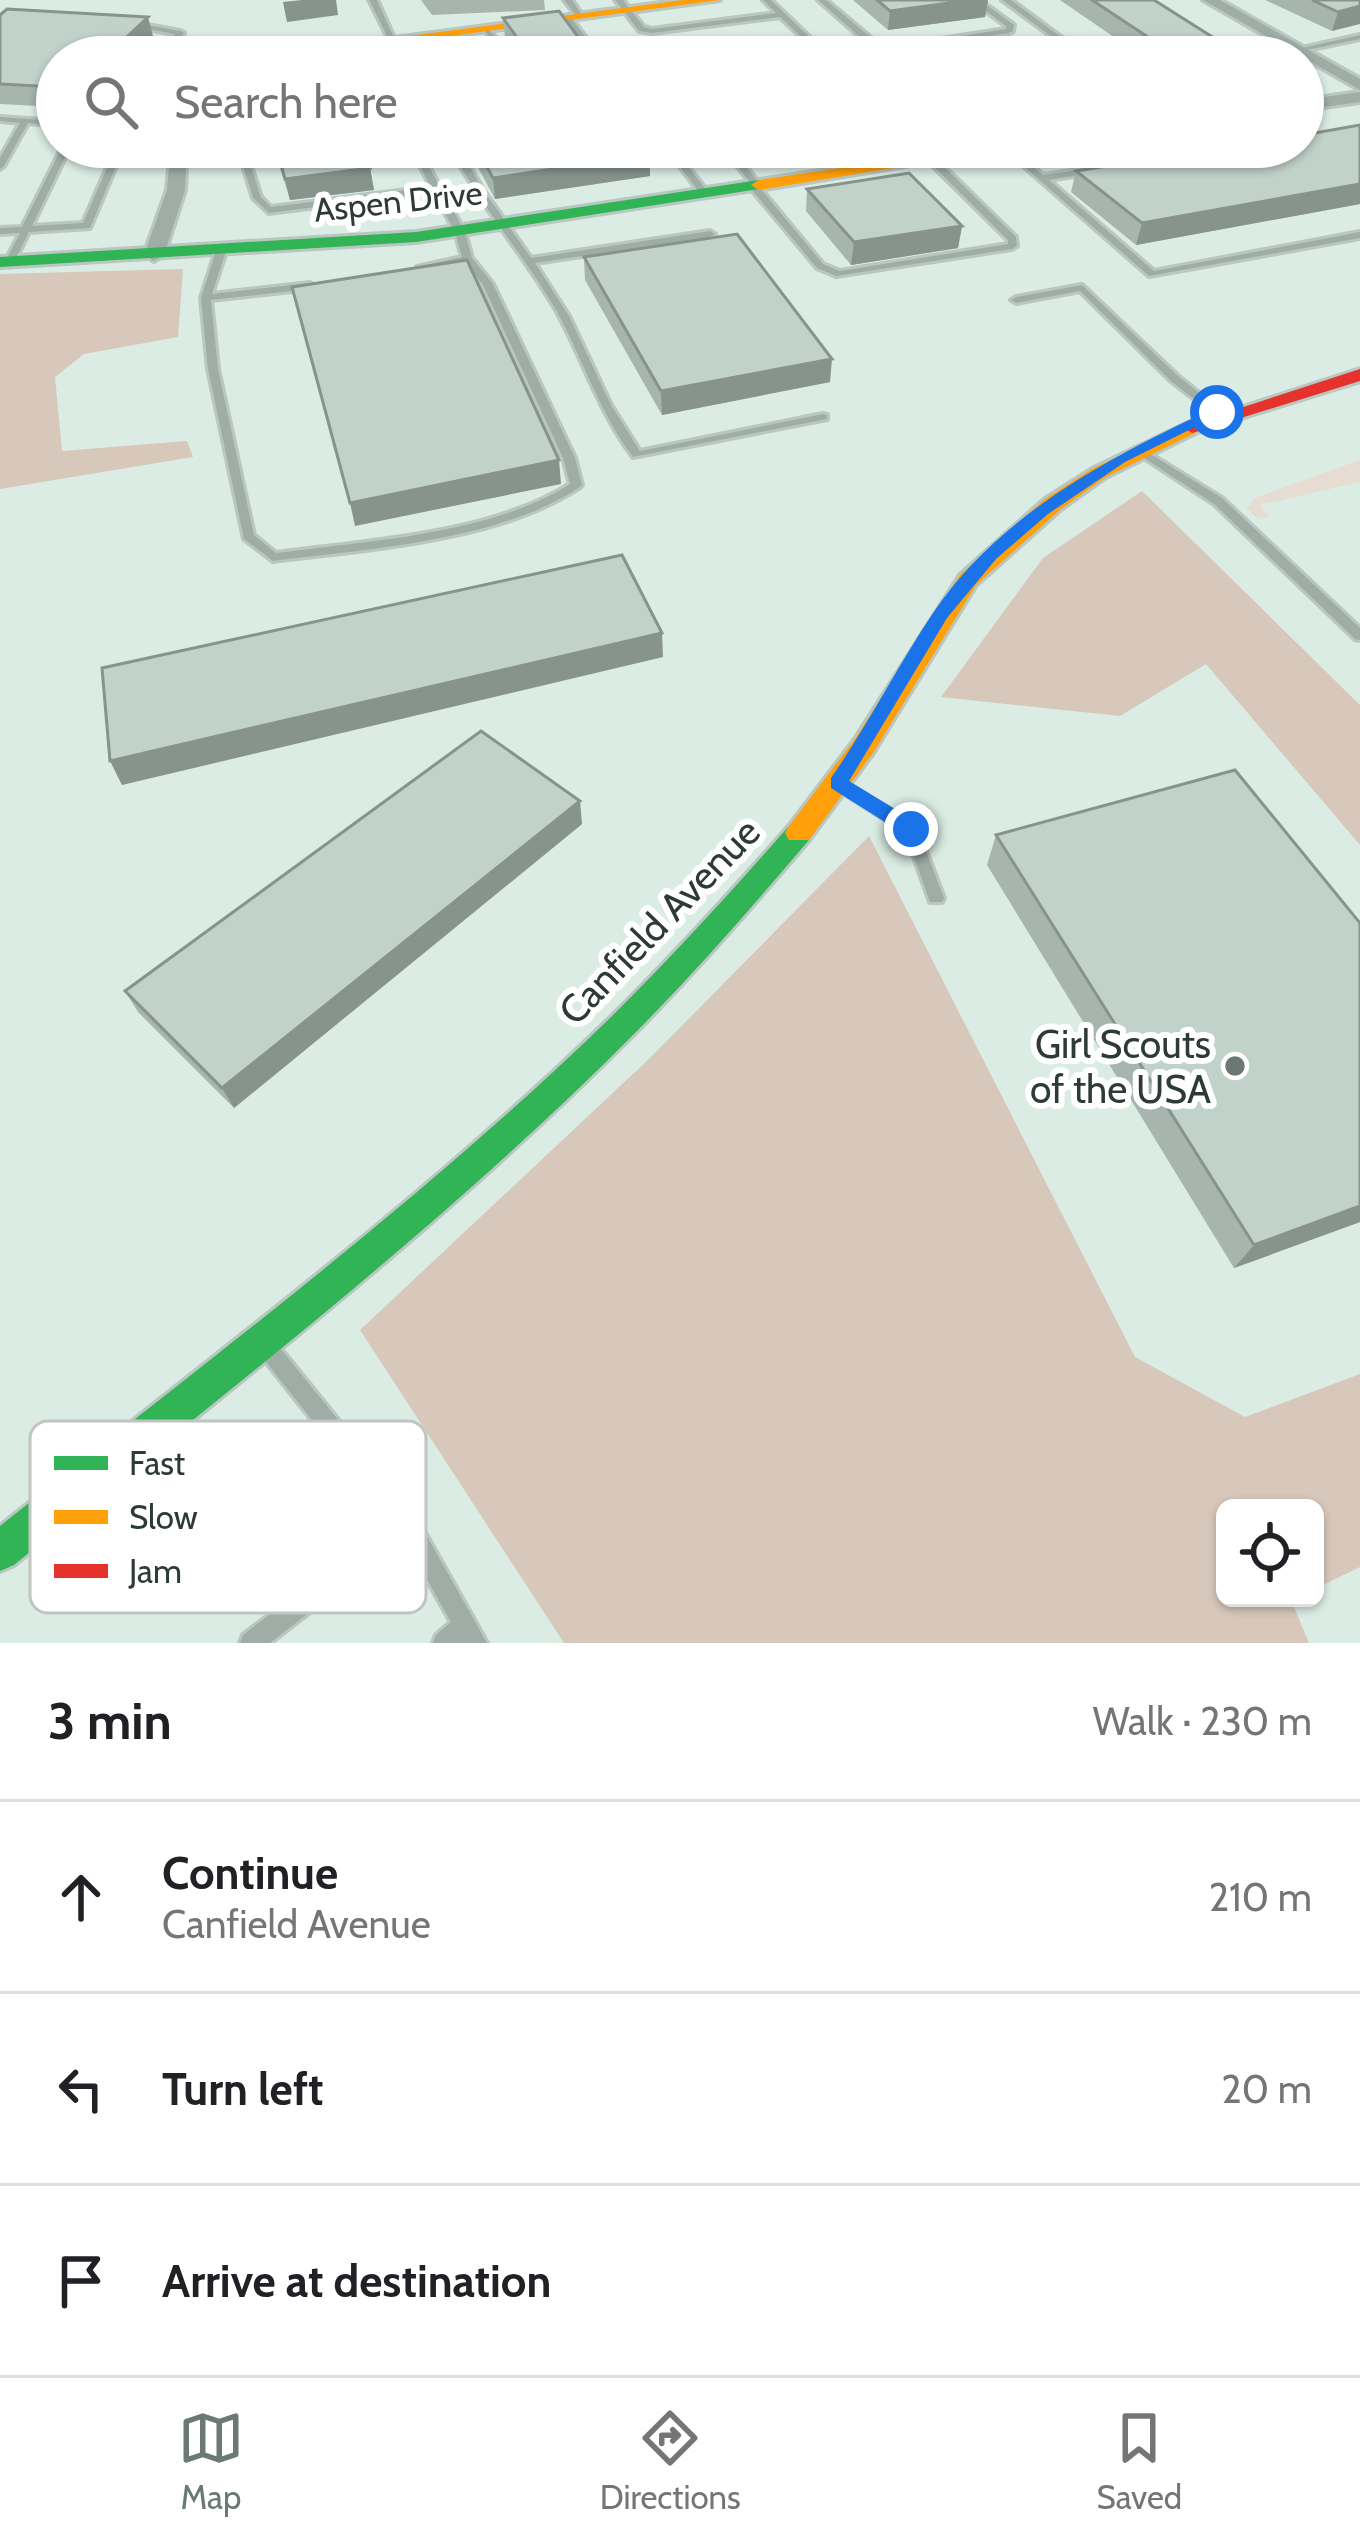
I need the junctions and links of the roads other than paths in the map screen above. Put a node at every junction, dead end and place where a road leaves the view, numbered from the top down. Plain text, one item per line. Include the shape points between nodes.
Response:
1 (373, 0) edge
2 (713, 0) edge
3 (767, 0) edge
4 (822, 0) edge
5 (976, 0) edge
6 (1006, 0) edge
7 (1210, 0) edge
8 (623, 5) edge
9 (572, 12) edge
10 (783, 14) junction
11 (132, 23) edge
12 (491, 34) junction
13 (178, 36) edge
14 (378, 36) edge
15 (472, 36) edge
16 (485, 36) edge
17 (805, 36) edge
18 (864, 36) edge
19 (981, 36) edge
20 (1055, 36) edge
21 (1278, 36) edge
22 (1360, 37) edge
23 (1324, 44) edge
24 (1324, 63) edge
25 (1360, 85) edge
26 (1360, 97) edge
27 (1324, 102) edge
28 (0, 119) edge
29 (25, 121) junction
30 (36, 122) edge
31 (0, 166) edge
32 (56, 168) edge
33 (110, 168) edge
34 (177, 168) edge
35 (248, 168) edge
36 (425, 168) edge
37 (465, 168) edge
38 (685, 168) edge
39 (742, 168) edge
40 (857, 168) edge
41 (937, 168) edge
42 (1028, 168) edge
43 (1105, 168) edge
44 (1042, 178) junction
45 (756, 186) junction
46 (436, 189) junction
47 (705, 194) junction
48 (508, 226) junction
49 (26, 230) junction
50 (0, 231) edge
51 (460, 232) junction
52 (710, 234) edge
53 (1360, 236) edge
54 (221, 251) junction
55 (154, 255) junction
56 (467, 260) junction
57 (529, 260) junction
58 (5, 262) edge
59 (400, 271) edge
60 (332, 283) edge
61 (206, 298) junction
62 (1016, 300) dead end
63 (1360, 375) edge
64 (1217, 412) junction
65 (823, 417) dead end
66 (1137, 449) junction
67 (1360, 636) edge
68 (837, 783) junction
69 (936, 898) dead end
70 (260, 1338) junction
71 (159, 1421) edge
72 (326, 1421) edge
73 (30, 1526) edge
74 (0, 1551) edge
75 (426, 1557) edge
76 (290, 1613) edge
77 (471, 1634) edge
78 (251, 1643) edge
79 (444, 1643) edge

1 - 14 lane
2 - 8 street
3 - 10 lane
4 - 18 lane
5 - 19 lane via 1010,31
6 - 20 lane
7 - 21 street
8 - 9 street
8 - 10 lane via 652,31
9 - 12 street
10 - 17 lane
11 - 13 lane
12 - 15 street
12 - 16 lane
22 - 23 lane
24 - 25 street
26 - 27 street
28 - 29 lane
29 - 30 lane
29 - 31 lane
32 - 49 lane
33 - 49 lane via 87,226
34 - 55 street
35 - 46 lane via 256,198 269,210
36 - 46 lane
37 - 48 lane
38 - 47 lane
39 - 45 lane
40 - 45 street, Aspen Drive
41 - 45 lane via 1012,246 839,274 815,261
42 - 44 lane
43 - 44 lane
44 - 53 lane via 1151,274
45 - 47 street, Aspen Drive
46 - 51 lane
47 - 48 street, Aspen Drive
48 - 51 street, Aspen Drive
48 - 57 lane
49 - 50 lane
49 - 58 lane
51 - 54 street, Aspen Drive
51 - 56 lane
52 - 57 lane
54 - 55 street, Aspen Drive
54 - 61 lane
55 - 58 street, Aspen Drive
56 - 59 lane
56 - 61 lane via 488,284 576,484 561,499 503,518 338,549 273,556 248,536
57 - 65 lane via 637,455
60 - 61 lane
62 - 64 lane via 1082,288
63 - 64 street, Canfield Avenue
64 - 66 street, Canfield Avenue
66 - 67 lane via 1218,500
66 - 68 street, Canfield Avenue via 1042,511 964,583
68 - 69 lane via 911,829
68 - 70 street, Canfield Avenue via 632,1011 474,1160
70 - 71 street, Canfield Avenue
70 - 72 lane
73 - 74 street, Canfield Avenue
75 - 77 lane
76 - 78 lane
77 - 79 lane

